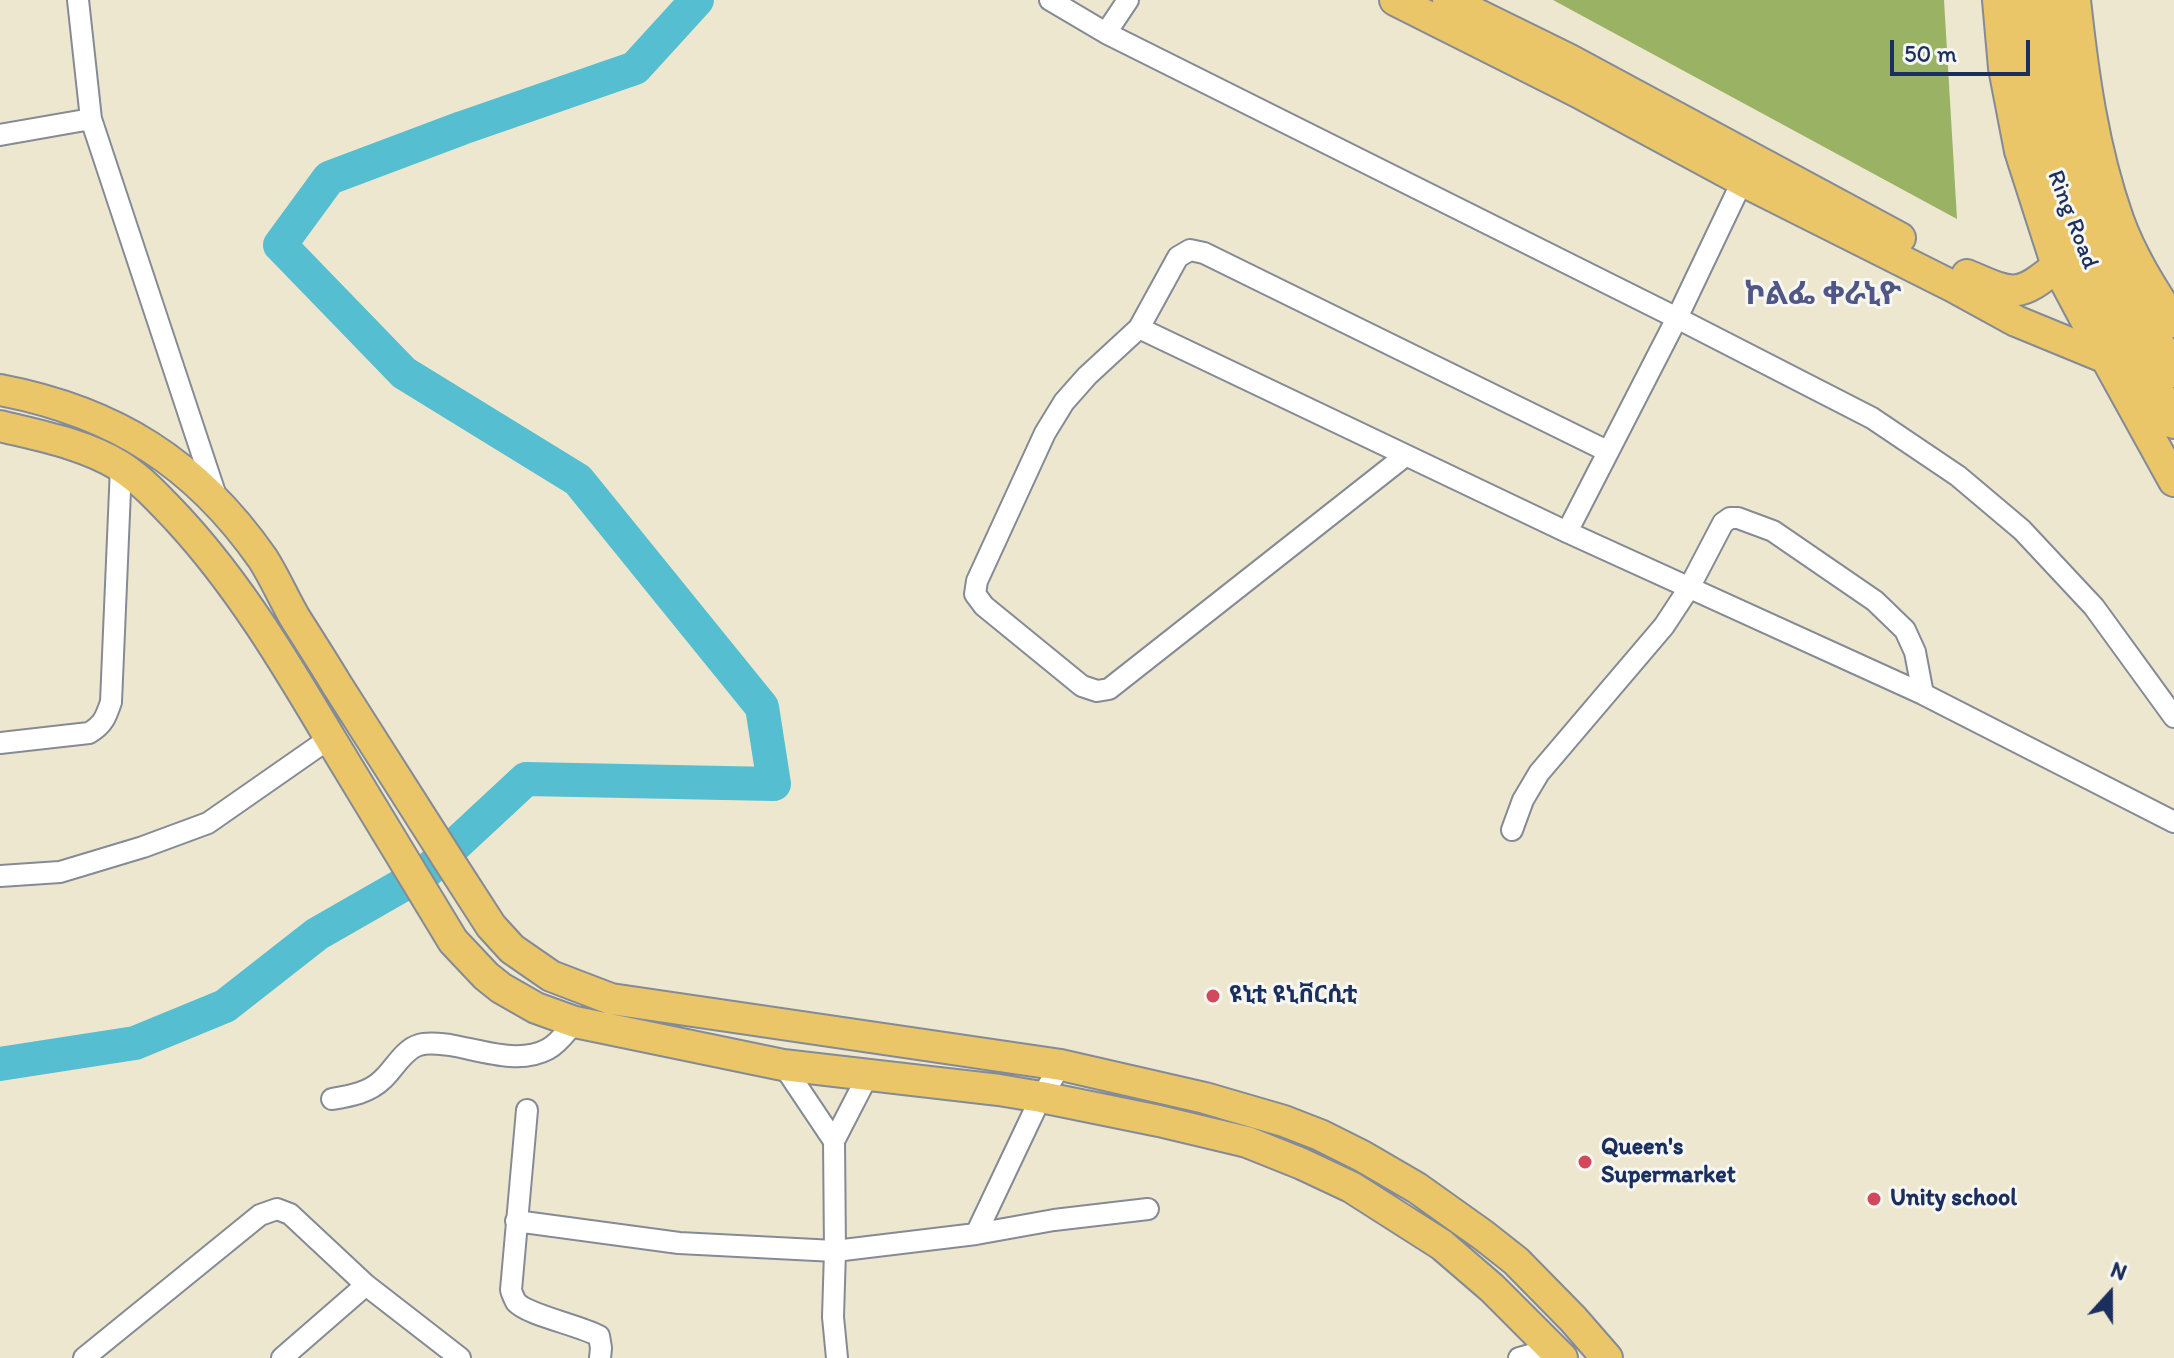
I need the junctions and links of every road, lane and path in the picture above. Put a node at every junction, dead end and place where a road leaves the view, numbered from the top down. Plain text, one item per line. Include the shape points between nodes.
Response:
1 (78, 0) edge
2 (1050, 0) edge
3 (1128, 0) edge
4 (1395, 0) edge
5 (1448, 0) edge
6 (1998, 0) edge
7 (2024, 0) edge
8 (2049, 0) edge
9 (2075, 0) edge
10 (1106, 33) junction
11 (91, 119) junction
12 (0, 135) edge
13 (1748, 170) junction
14 (2057, 266) junction
15 (1677, 318) junction
16 (2174, 322) edge
17 (1139, 328) junction
18 (2106, 358) junction
19 (2174, 371) edge
20 (0, 384) edge
21 (2174, 422) edge
22 (0, 426) edge
23 (1607, 451) junction
24 (1405, 456) junction
25 (121, 467) junction
26 (180, 468) junction
27 (2174, 481) edge
28 (217, 500) junction
29 (161, 501) junction
30 (1567, 532) junction
31 (1689, 588) junction
32 (1923, 694) junction
33 (2174, 717) edge
34 (330, 738) junction
35 (0, 743) edge
36 (2174, 822) edge
37 (1512, 830) dead end
38 (0, 876) edge
39 (575, 1022) junction
40 (783, 1065) junction
41 (1061, 1065) junction
42 (868, 1075) junction
43 (1041, 1097) junction
44 (332, 1099) dead end
45 (527, 1110) dead end
46 (834, 1141) junction
47 (1148, 1209) dead end
48 (516, 1221) junction
49 (976, 1234) junction
50 (835, 1251) junction
51 (366, 1285) junction
52 (1558, 1353) edge
53 (84, 1358) edge
54 (282, 1358) edge
55 (460, 1358) edge
56 (600, 1358) edge
57 (837, 1358) edge
58 (1519, 1358) edge
59 (1607, 1358) edge

1 - 11 street
2 - 10 street
3 - 10 street
4 - 13 main road
5 - 13 main road via 1568,59
6 - 14 main road via 2020,151
7 - 21 highway, Ring Road via 2036,111 2065,211 2083,257
8 - 19 highway, Ring Road via 2080,178 2100,235
9 - 16 main road via 2095,139 2118,220
10 - 15 street
11 - 12 street
11 - 28 street
13 - 14 main road via 2003,291 2020,291
13 - 15 street
13 - 18 main road via 2016,321
14 - 18 main road
15 - 23 street
15 - 33 street via 1872,418 1958,476 2022,530 2094,607
17 - 23 street via 1178,257 1190,250 1204,253
17 - 24 street
17 - 24 street via 1064,402 977,581 975,594 984,606 1082,686 1109,689
18 - 27 main road
20 - 26 main road via 121,429
22 - 25 main road via 60,440
23 - 30 street
24 - 30 street
25 - 29 main road
25 - 35 street via 106,719 89,733
26 - 28 main road
26 - 29 main road
28 - 41 main road via 264,561 491,926 512,949 551,976 611,999
29 - 34 main road via 250,609
30 - 31 street
31 - 32 street
31 - 32 street via 1730,518 1773,531 1875,601 1905,630
31 - 37 street via 1664,626 1539,773
32 - 36 street
34 - 38 street via 208,823 60,872
34 - 39 main road via 453,941 501,988
39 - 40 main road
39 - 44 street via 548,1049 528,1055 417,1045 368,1090
40 - 42 main road
40 - 46 street
41 - 43 street
41 - 59 main road via 1240,1107 1362,1156 1417,1188 1516,1261
42 - 43 main road
42 - 46 street
43 - 49 street
43 - 52 main road via 1247,1142 1351,1187 1442,1245
45 - 48 street
46 - 50 street
47 - 49 street
48 - 50 street via 679,1243
48 - 56 street via 511,1290 515,1301 599,1336
49 - 50 street
50 - 57 street
51 - 53 street via 290,1214 270,1210
51 - 54 street
51 - 55 street
52 - 58 street

